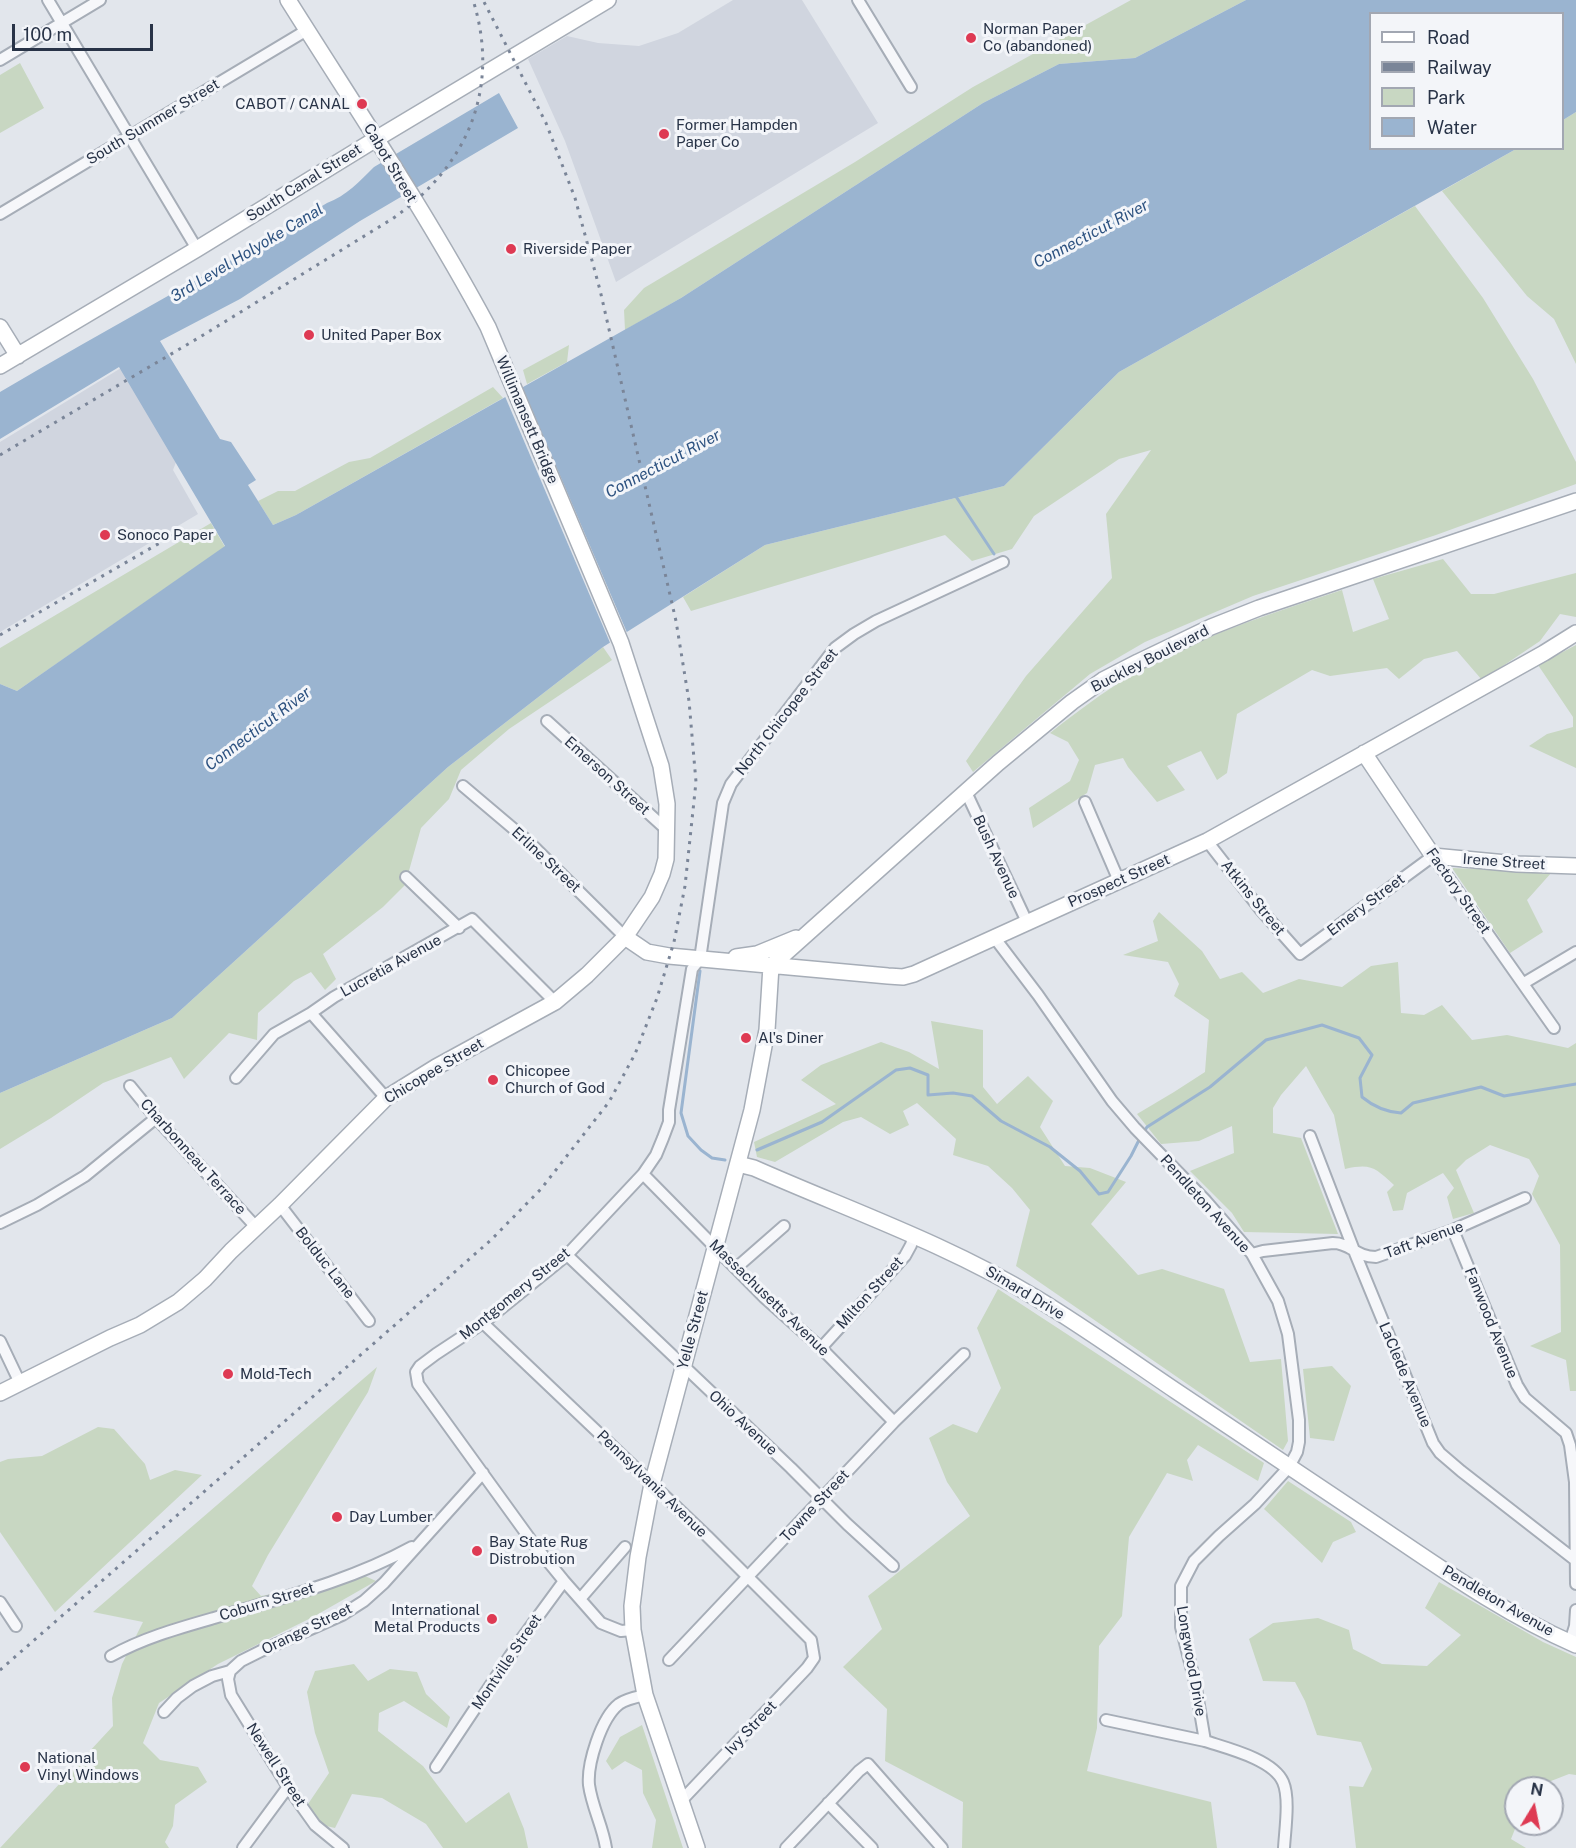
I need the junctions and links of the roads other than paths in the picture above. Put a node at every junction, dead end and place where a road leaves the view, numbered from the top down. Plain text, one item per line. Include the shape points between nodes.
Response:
1 (48, 0) edge
2 (100, 0) edge
3 (288, 0) edge
4 (608, 0) edge
5 (858, 0) edge
6 (61, 23) junction
7 (307, 30) junction
8 (0, 60) edge
9 (911, 87) dead end
10 (129, 136) junction
11 (379, 144) junction
12 (0, 214) edge
13 (198, 249) junction
14 (0, 327) edge
15 (488, 327) joint
16 (18, 356) junction
17 (0, 366) edge
18 (1576, 501) edge
19 (1003, 562) dead end
20 (1576, 633) edge
21 (621, 643) joint
22 (546, 721) dead end
23 (1364, 753) junction
24 (463, 786) dead end
25 (966, 792) junction
26 (1085, 801) dead end
27 (667, 830) junction
28 (1208, 841) junction
29 (1433, 855) junction
30 (1576, 866) edge
31 (406, 877) dead end
32 (1119, 881) junction
33 (1027, 922) junction
34 (459, 928) junction
35 (812, 930) junction
36 (625, 937) junction
37 (994, 937) junction
38 (1576, 952) edge
39 (1300, 954) joint
40 (707, 960) junction
41 (771, 966) junction
42 (1524, 983) junction
43 (555, 1002) junction
44 (311, 1013) junction
45 (1554, 1028) dead end
46 (236, 1078) dead end
47 (130, 1086) dead end
48 (386, 1098) junction
49 (156, 1118) junction
50 (1310, 1136) dead end
51 (738, 1164) junction
52 (643, 1174) junction
53 (1525, 1198) dead end
54 (280, 1205) junction
55 (0, 1223) edge
56 (784, 1226) dead end
57 (256, 1227) junction
58 (1453, 1230) junction
59 (914, 1235) junction
60 (715, 1246) junction
61 (1355, 1253) junction
62 (1251, 1254) junction
63 (567, 1255) junction
64 (736, 1268) junction
65 (369, 1321) dead end
66 (483, 1323) junction
67 (0, 1341) edge
68 (821, 1348) junction
69 (964, 1354) dead end
70 (684, 1366) junction
71 (20, 1383) junction
72 (0, 1393) edge
73 (894, 1422) junction
74 (1289, 1467) junction
75 (483, 1473) junction
76 (652, 1484) junction
77 (821, 1499) junction
78 (421, 1542) junction
79 (625, 1547) dead end
80 (1574, 1559) junction
81 (893, 1566) dead end
82 (749, 1577) junction
83 (564, 1581) junction
84 (1576, 1584) edge
85 (580, 1599) junction
86 (0, 1602) edge
87 (1576, 1610) edge
88 (16, 1626) dead end
89 (633, 1630) junction
90 (1573, 1643) edge
91 (814, 1650) joint
92 (111, 1656) dead end
93 (669, 1660) dead end
94 (230, 1671) junction
95 (645, 1695) junction
96 (164, 1712) dead end
97 (1106, 1720) dead end
98 (1204, 1741) junction
99 (436, 1767) dead end
100 (288, 1787) junction
101 (681, 1801) junction
102 (828, 1803) junction
103 (243, 1848) edge
104 (343, 1848) edge
105 (606, 1848) edge
106 (697, 1848) edge
107 (786, 1848) edge
108 (872, 1848) edge
109 (942, 1848) edge
110 (1284, 1848) edge

1 - 6 street
2 - 6 street
3 - 7 main road, Cabot Street
4 - 11 main road, South Canal Street
5 - 9 street
6 - 8 street
6 - 10 street
7 - 10 street, South Summer Street
7 - 11 main road, Cabot Street
10 - 12 street, South Summer Street
10 - 13 street
11 - 13 main road, South Canal Street
11 - 15 main road, Cabot Street
13 - 16 main road, South Canal Street
14 - 16 main road
15 - 21 main road, Willimansett Bridge
16 - 17 main road, South Canal Street
18 - 25 main road, Buckley Boulevard via 1211,627 1103,680 1041,725
19 - 40 street, North Chicopee Street via 887,616 835,648 731,784 723,803
20 - 23 main road, Prospect Street
21 - 27 main road, Chicopee Street via 661,766
22 - 27 street, Emerson Street
23 - 28 main road, Prospect Street
23 - 29 main road, Factory Street
24 - 36 street, Erline Street via 528,841
25 - 33 street, Bush Avenue
25 - 35 main road, Buckley Boulevard
26 - 32 street
27 - 36 main road, Chicopee Street via 662,874 652,897
28 - 32 main road, Prospect Street
28 - 39 street, Atkins Street
29 - 30 main road, Irene Street
29 - 39 street, Emery Street
29 - 42 street, Factory Street
31 - 34 street
32 - 33 main road, Prospect Street
33 - 37 main road, Prospect Street
34 - 43 street, Lucretia Avenue via 472,920
34 - 44 street, Lucretia Avenue
35 - 40 main road via 757,954
35 - 41 main road, Buckley Boulevard
36 - 40 main road, Prospect Street via 647,952
36 - 43 main road, Chicopee Street
37 - 41 main road, Prospect Street via 903,977
37 - 62 street, Pendleton Avenue via 1113,1101
38 - 42 street
40 - 41 main road, Prospect Street
40 - 52 street, Montgomery Street via 692,969 669,1122 656,1155
41 - 51 main road, Yelle Street via 760,1074
42 - 45 street, Factory Street
43 - 48 main road, Chicopee Street
44 - 46 street, Lucretia Avenue via 274,1034
44 - 48 street
47 - 49 street, Charbonneau Terrace
48 - 54 main road, Chicopee Street
49 - 55 street via 85,1176
49 - 57 street, Charbonneau Terrace
50 - 61 street, LaClede Avenue
51 - 59 main road, Simard Drive
51 - 60 main road, Yelle Street
52 - 60 street, Massachusetts Avenue
52 - 63 street, Montgomery Street
53 - 58 street, Taft Avenue
54 - 57 main road, Chicopee Street
54 - 65 street, Bolduc Lane
56 - 64 street
57 - 71 main road, Chicopee Street via 178,1302 140,1325
58 - 61 street, Taft Avenue via 1376,1257
58 - 80 street, Fanwood Avenue via 1516,1385 1525,1398 1566,1433 1575,1482
59 - 68 street, Milton Street via 905,1256
59 - 74 main road, Simard Drive via 972,1261 1038,1299
60 - 64 street, Massachusetts Avenue
60 - 70 main road, Yelle Street
61 - 62 street, Taft Avenue via 1340,1243 1332,1243
61 - 80 street, LaClede Avenue via 1440,1453
62 - 74 street, Pendleton Avenue via 1278,1301 1288,1334 1299,1442
63 - 66 street, Montgomery Street
63 - 70 street, Ohio Avenue
64 - 68 street, Massachusetts Avenue
66 - 75 street, Montgomery Street via 416,1372 418,1384
66 - 76 street, Pennsylvania Avenue
67 - 71 street
68 - 73 street, Massachusetts Avenue
69 - 73 street, Towne Street
70 - 76 main road, Yelle Street
70 - 77 street, Ohio Avenue
71 - 72 main road, Chicopee Street
73 - 77 street, Towne Street
74 - 90 main road, Pendleton Avenue via 1461,1581 1530,1623
74 - 98 street, Longwood Drive via 1194,1561 1180,1586 1181,1627
75 - 78 street, Orange Street
75 - 83 street, Montgomery Street
76 - 82 street, Pennsylvania Avenue
76 - 89 main road, Yelle Street via 638,1557
77 - 81 street, Ohio Avenue
77 - 82 street, Towne Street
78 - 92 street, Coburn Street via 390,1559 316,1588 176,1629
78 - 94 street, Orange Street via 364,1601 241,1661
79 - 85 street
80 - 84 street
82 - 91 street, Pennsylvania Avenue via 811,1640
82 - 93 street, Towne Street
83 - 85 street, Montgomery Street
83 - 99 street, Montville Street
85 - 89 street, Montgomery Street via 601,1623 621,1631
86 - 88 street
87 - 90 street
89 - 95 main road, Yelle Street
91 - 101 street, Ivy Street via 807,1668
94 - 96 street, Orange Street via 193,1686
94 - 100 street, Newell Street via 231,1695
95 - 101 main road
95 - 105 street via 618,1705 591,1754 589,1783
97 - 98 street
98 - 110 street via 1253,1757 1283,1781
100 - 103 street
100 - 104 street, Newell Street via 315,1825
101 - 106 main road
102 - 107 street
102 - 108 street
102 - 109 street via 868,1764

